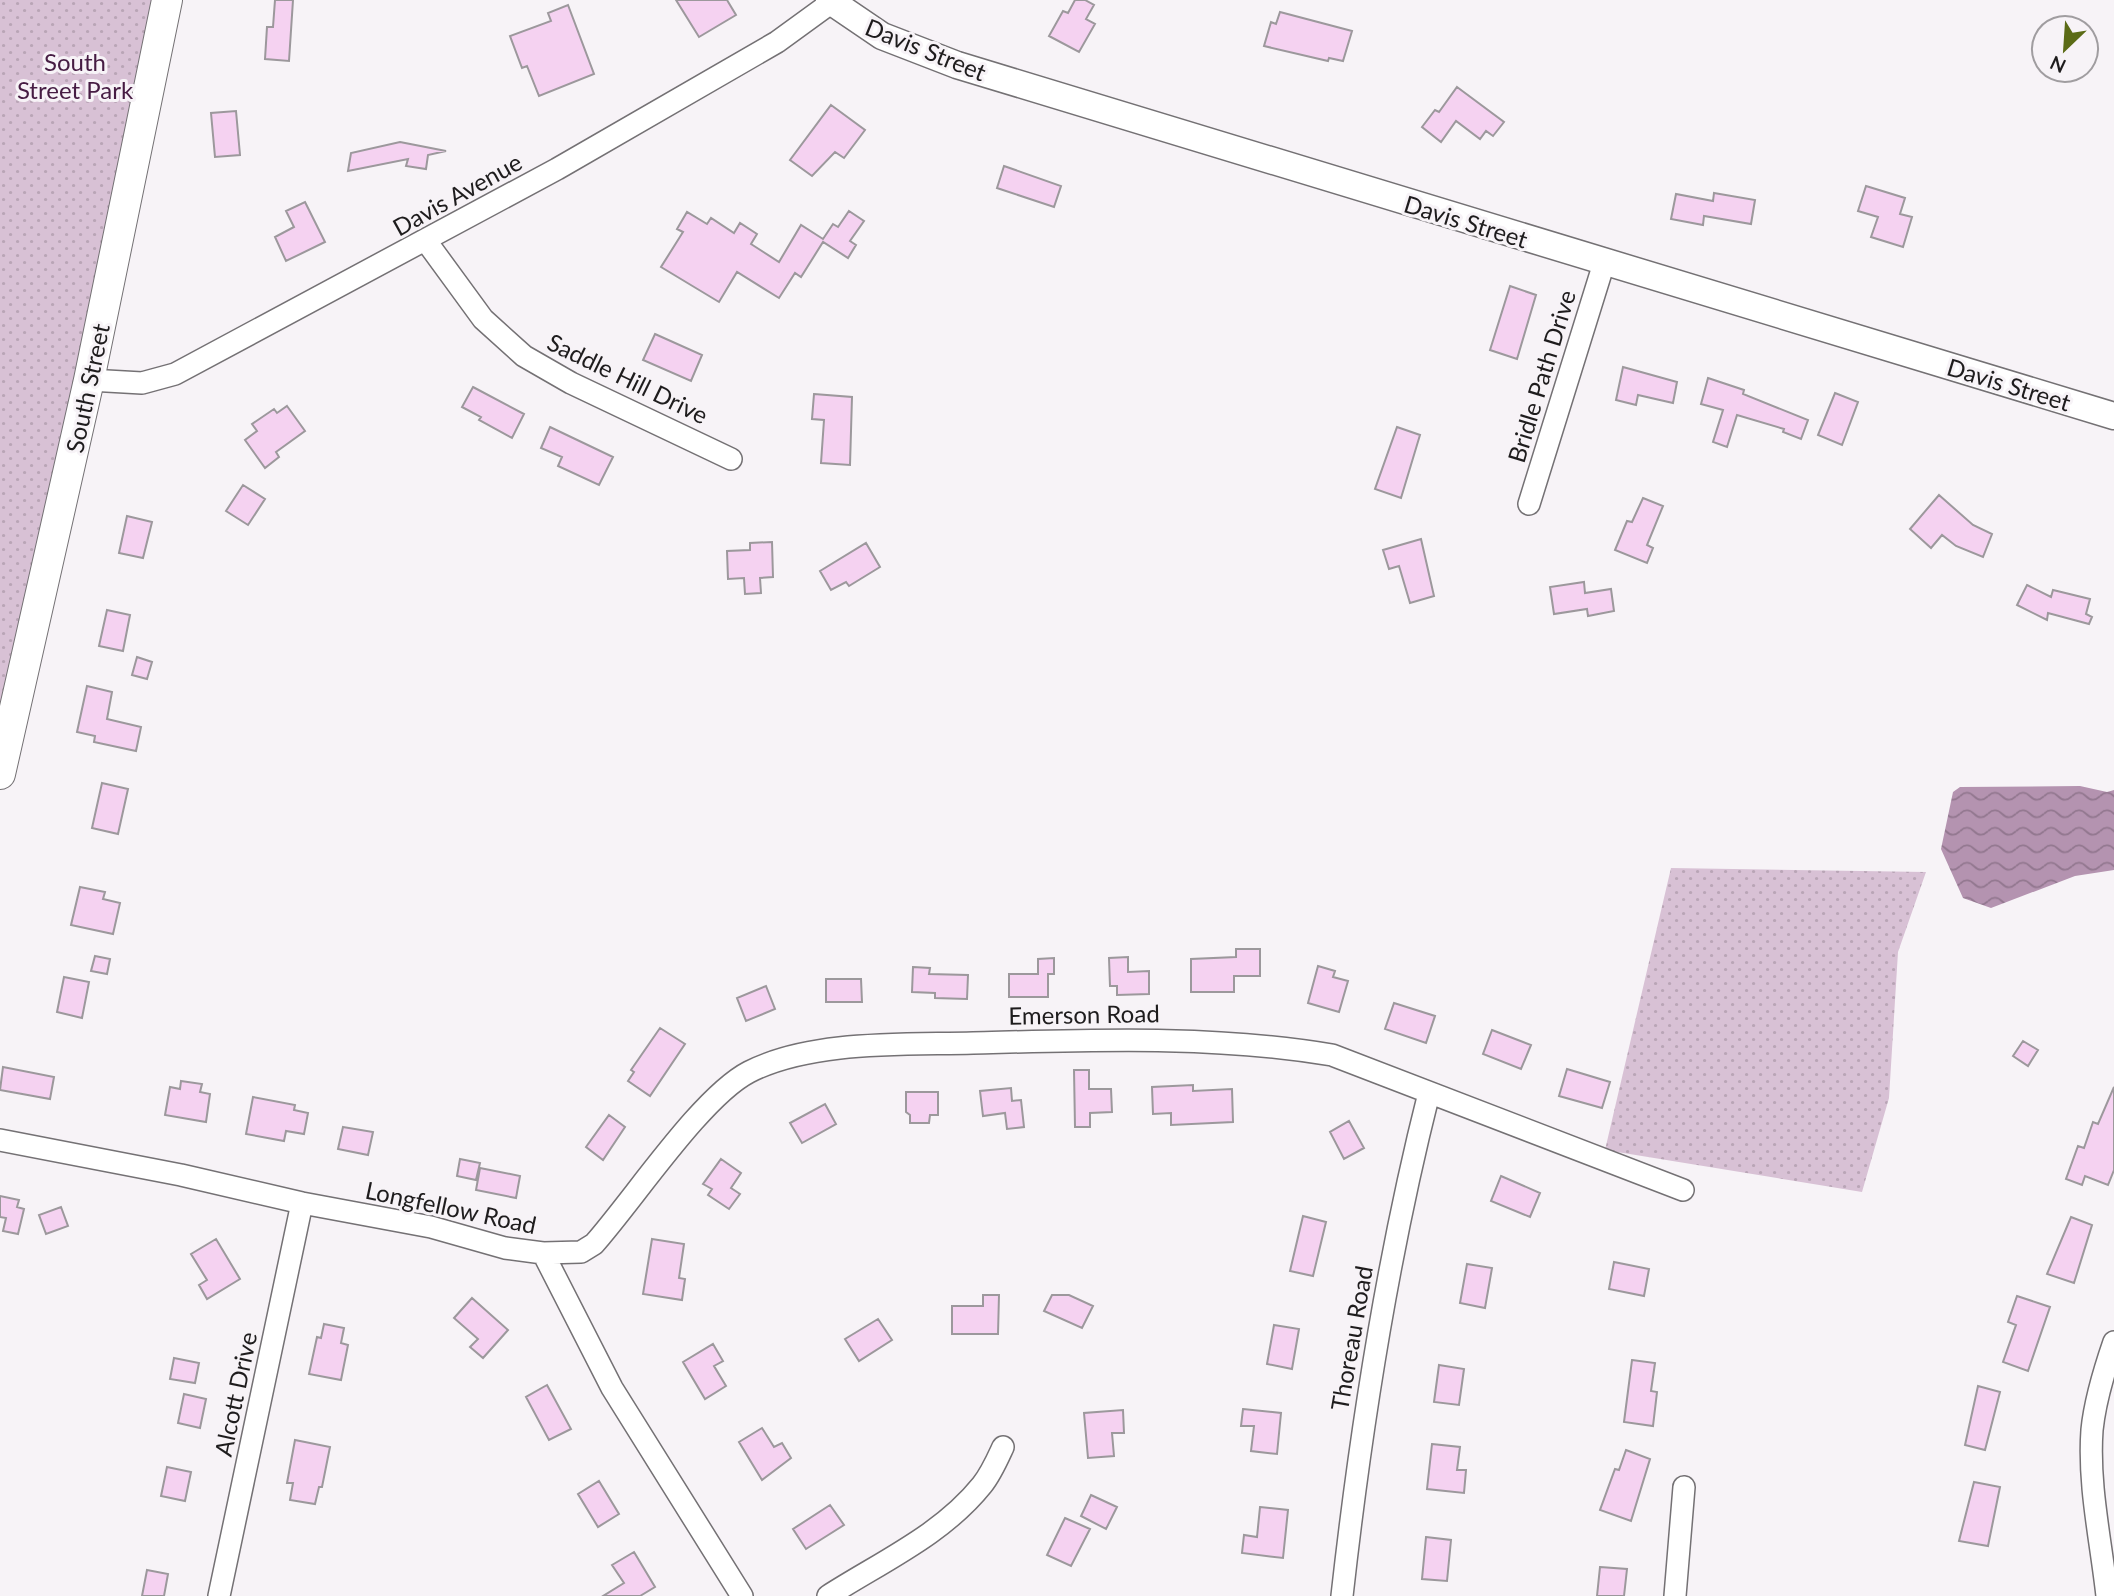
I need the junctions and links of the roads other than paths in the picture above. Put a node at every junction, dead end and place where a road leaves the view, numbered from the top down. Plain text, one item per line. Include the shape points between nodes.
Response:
1 (167, 0) edge
2 (830, 1) edge
3 (426, 241) junction
4 (1604, 263) junction
5 (89, 380) junction
6 (2114, 416) edge
7 (731, 458) dead end
8 (1529, 504) dead end
9 (0, 774) edge
10 (1429, 1093) junction
11 (0, 1140) edge
12 (1683, 1190) dead end
13 (302, 1203) junction
14 (543, 1253) junction
15 (2114, 1342) edge
16 (1003, 1447) dead end
17 (1684, 1487) dead end
18 (219, 1596) edge
19 (742, 1596) edge
20 (828, 1596) edge
21 (1342, 1596) edge
22 (1675, 1596) edge
23 (2107, 1596) edge

1 - 5 main road, South Street
2 - 3 street, Davis Avenue via 778,42
2 - 4 street, Davis Street via 882,36 957,65
3 - 5 street, Davis Avenue via 175,374 142,383
3 - 7 street, Saddle Hill Drive via 483,319 524,356
4 - 6 street, Davis Street
4 - 8 street, Bridle Path Drive
5 - 9 main road, South Street
10 - 12 street, Emerson Road
10 - 14 street, Emerson Road via 1332,1055 1220,1041 1158,1038 899,1045 799,1056 748,1073 729,1087 694,1121 594,1244 581,1252
10 - 21 street, Thoreau Road via 1376,1338
11 - 13 street, Longfellow Road
13 - 14 street, Longfellow Road
13 - 18 street, Alcott Drive
14 - 19 street, Longfellow Road via 612,1388
15 - 23 street via 2092,1430 2091,1473
16 - 20 street via 984,1483 961,1509 922,1539
17 - 22 street

